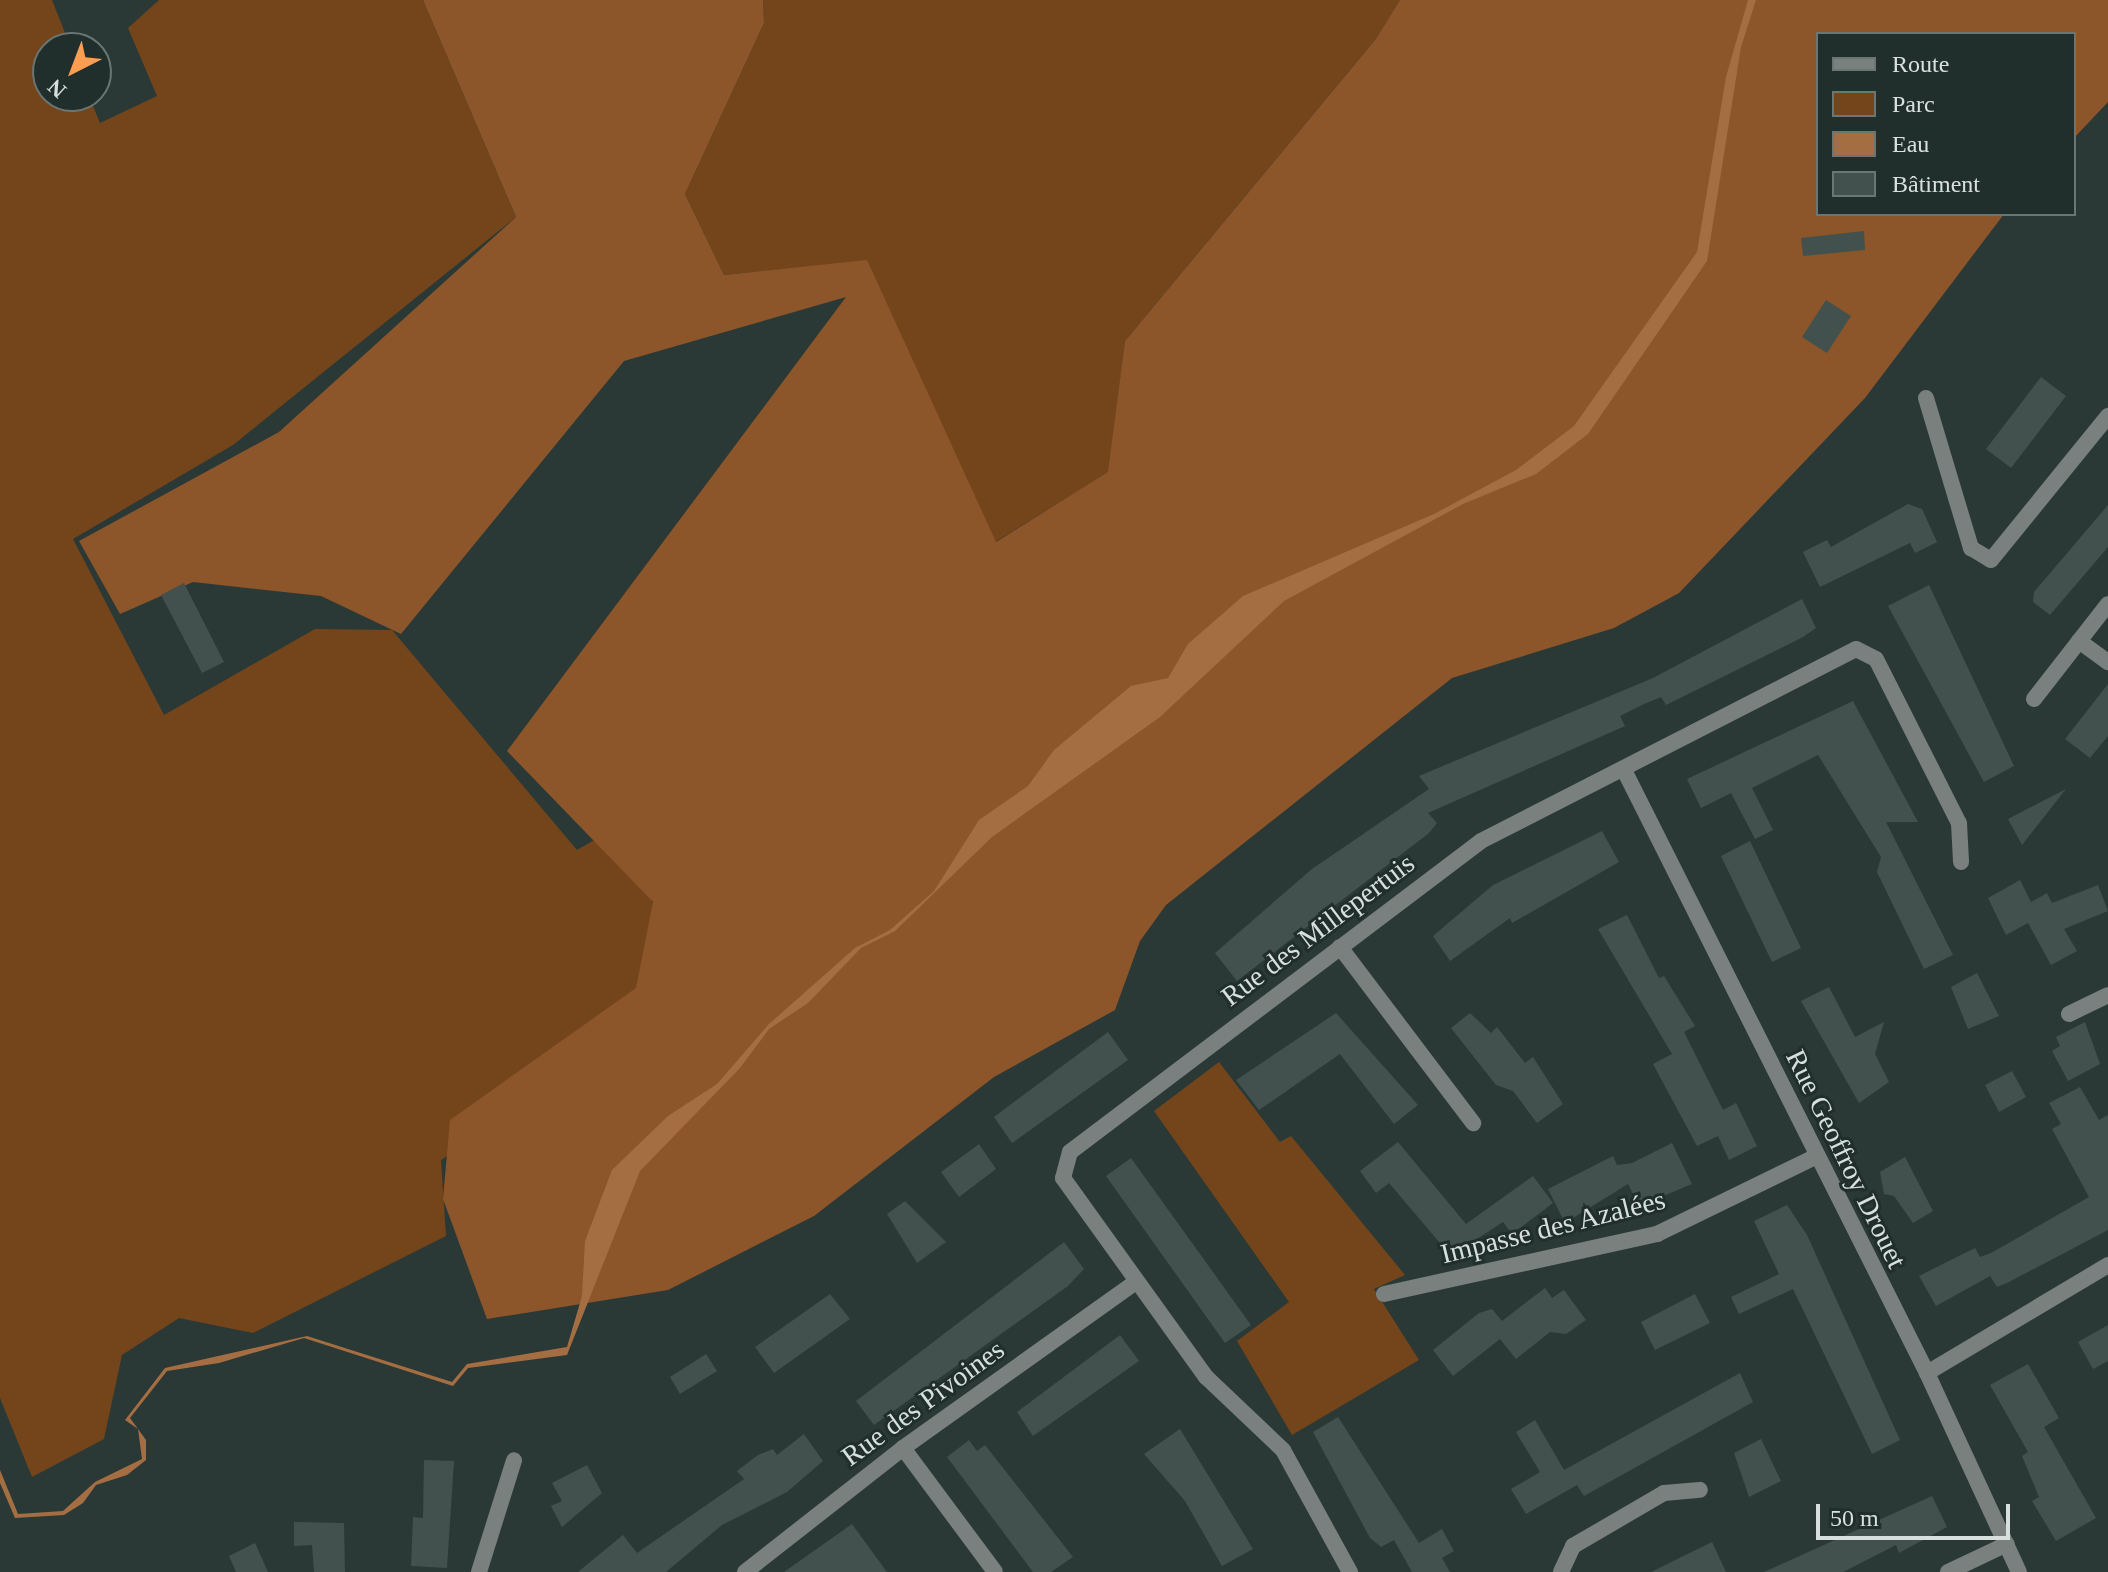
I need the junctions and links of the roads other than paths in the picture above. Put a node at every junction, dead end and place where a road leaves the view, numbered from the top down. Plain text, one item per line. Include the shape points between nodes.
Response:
1 (1926, 398) dead end
2 (2108, 416) edge
3 (2108, 604) edge
4 (2079, 641) junction
5 (2108, 662) edge
6 (2034, 699) dead end
7 (1624, 770) junction
8 (1961, 862) dead end
9 (1340, 947) junction
10 (2108, 995) edge
11 (2069, 1014) dead end
12 (1473, 1123) dead end
13 (1817, 1156) junction
14 (2108, 1265) edge
15 (1136, 1282) junction
16 (1384, 1294) dead end
17 (1927, 1373) junction
18 (903, 1448) junction
19 (514, 1460) dead end
20 (1700, 1490) dead end
21 (2007, 1544) junction
22 (479, 1572) edge
23 (745, 1572) edge
24 (995, 1572) edge
25 (1350, 1572) edge
26 (1561, 1572) edge
27 (1948, 1572) edge
28 (2019, 1572) edge

1 - 2 street via 1971,548 1991,560
3 - 4 street
4 - 5 street
4 - 6 street
7 - 8 street, Rue des Millepertuis via 1856,649 1876,659 1959,823
7 - 9 street, Rue des Millepertuis via 1481,841
7 - 13 street, Rue Geoffroy Drouet
9 - 12 street
9 - 15 street, Rue des Millepertuis via 1062,1163 1063,1178
10 - 11 street
13 - 16 street, Impasse des Azalées via 1657,1234
13 - 17 street, Rue Geoffroy Drouet
14 - 17 street
15 - 18 street, Rue des Pivoines
15 - 25 street, Rue des Millepertuis via 1206,1377 1283,1450
17 - 21 street, Rue Geoffroy Drouet
18 - 23 street, Rue des Pivoines
18 - 24 street
19 - 22 street
20 - 26 street via 1664,1493 1573,1546
21 - 27 street
21 - 28 street, Rue Geoffroy Drouet

